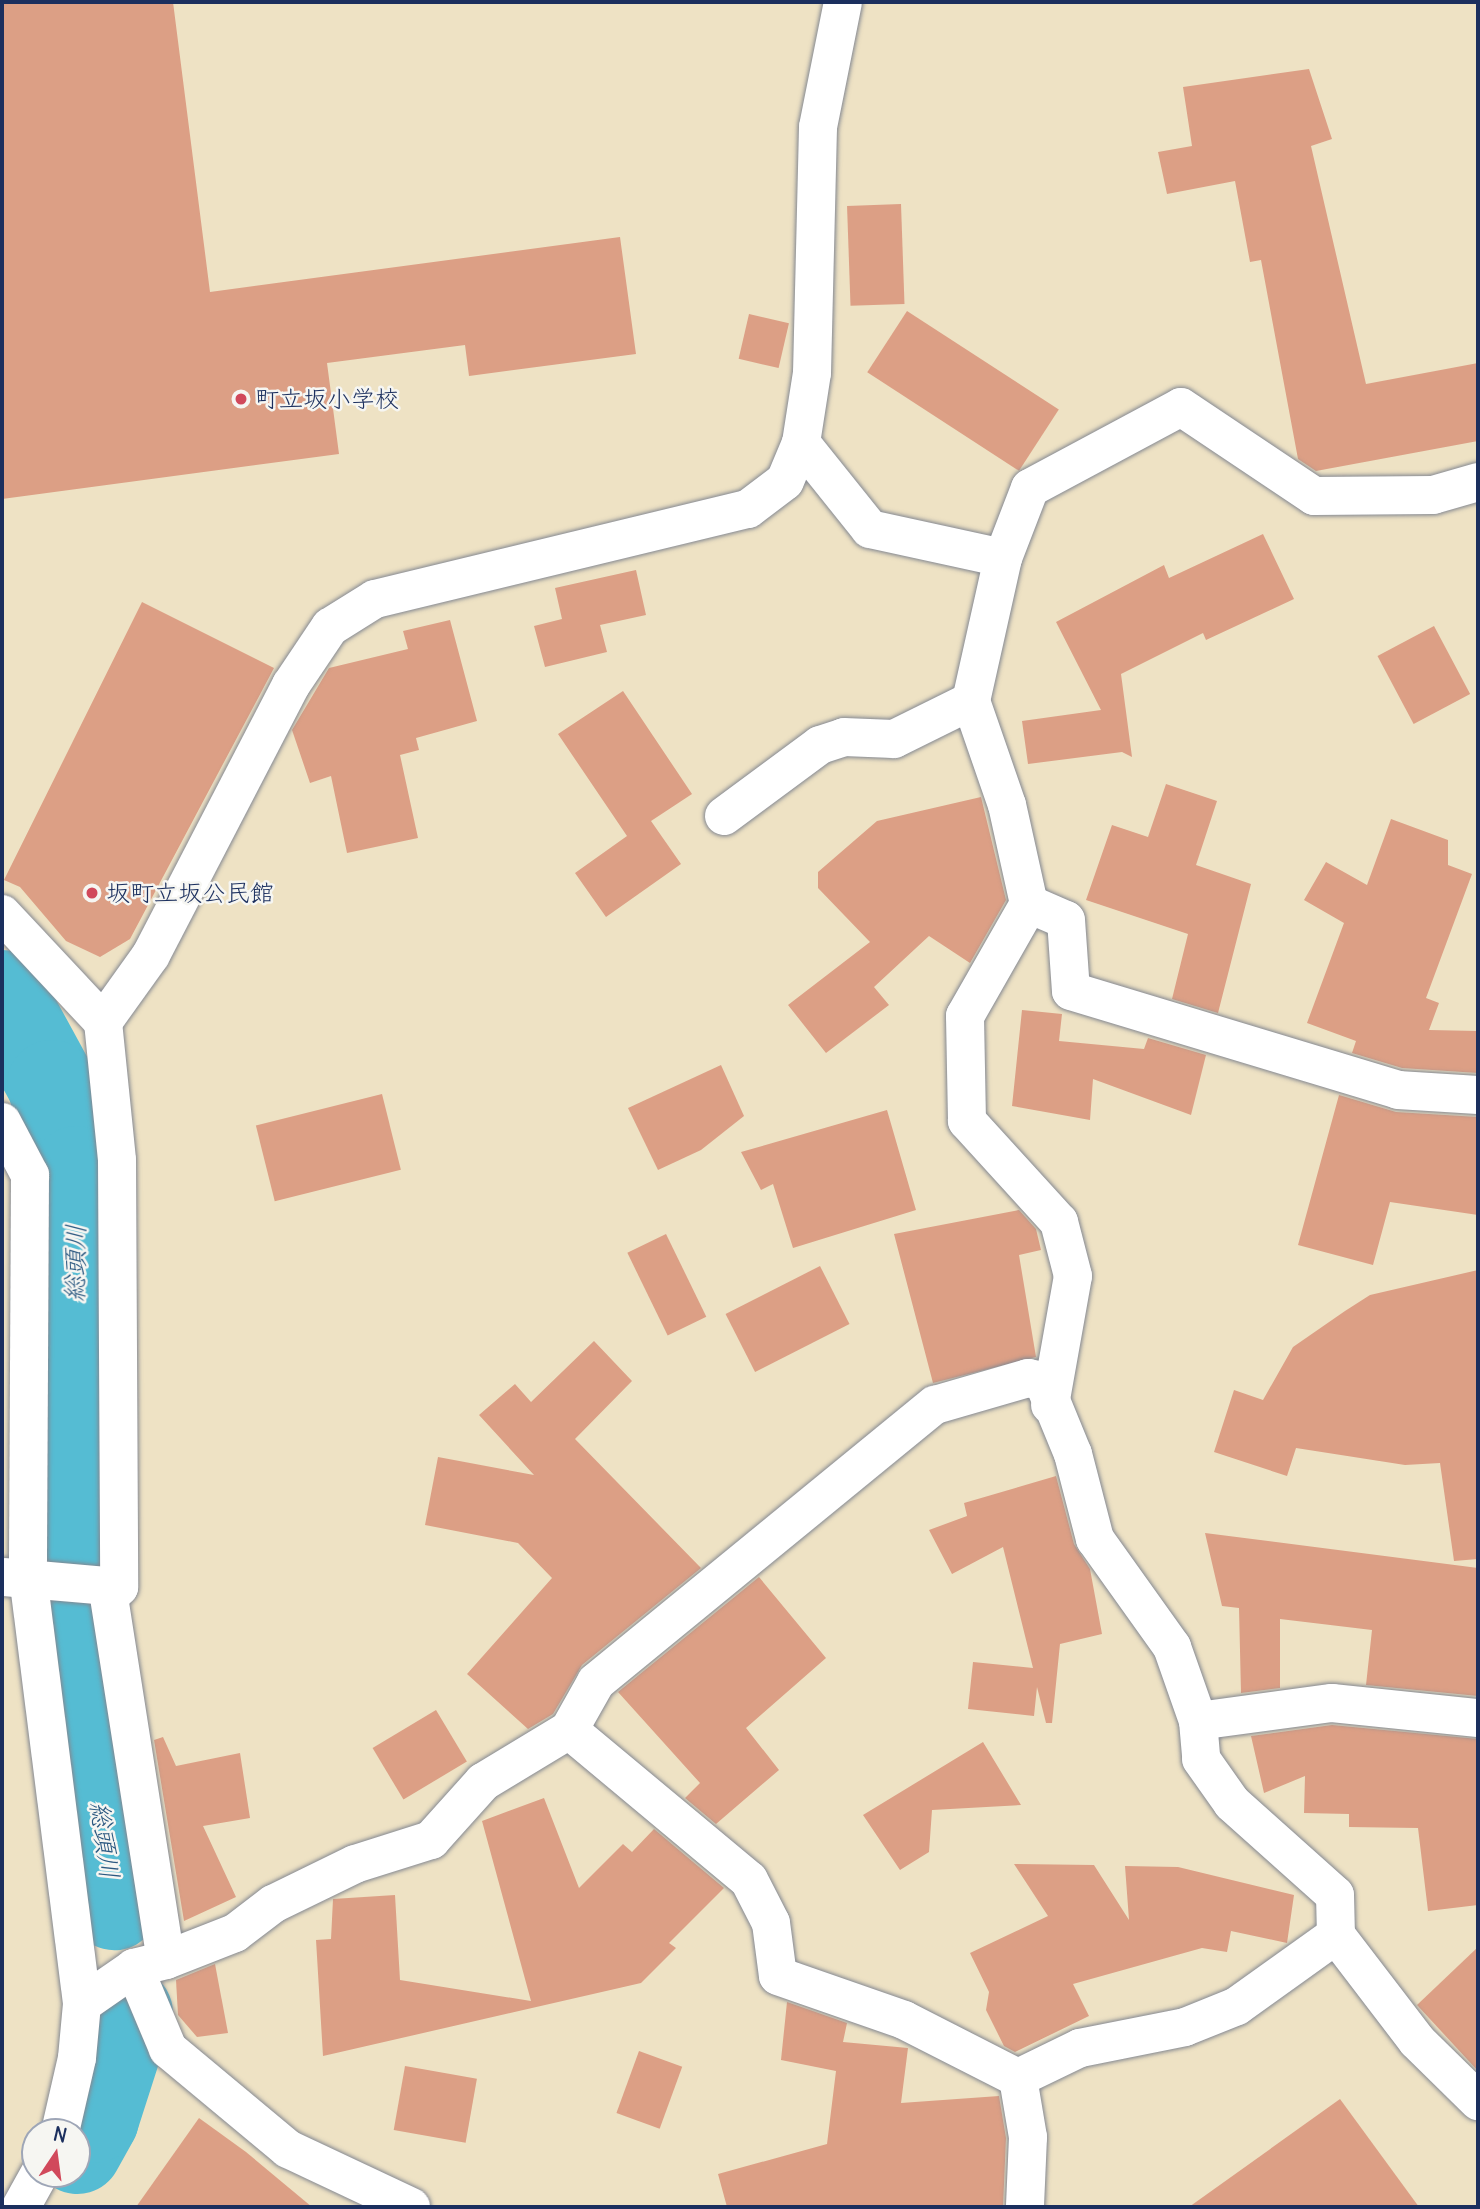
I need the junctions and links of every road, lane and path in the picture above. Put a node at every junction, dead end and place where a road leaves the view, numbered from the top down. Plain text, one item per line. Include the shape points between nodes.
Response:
1 (843, 2) edge
2 (801, 443) junction
3 (1478, 482) edge
4 (1003, 558) junction
5 (971, 701) junction
6 (724, 816) dead end
7 (1029, 904) junction
8 (2, 914) edge
9 (103, 1022) junction
10 (1478, 1095) edge
11 (2, 1122) edge
12 (1050, 1405) junction
13 (15, 1576) edge
14 (119, 1587) junction
15 (1478, 1718) edge
16 (1198, 1721) junction
17 (569, 1730) junction
18 (1336, 1935) junction
19 (150, 1964) junction
20 (82, 2004) junction
21 (1018, 2078) junction
22 (1475, 2089) edge
23 (63, 2118) edge
24 (31, 2188) edge
25 (21, 2207) edge
26 (411, 2207) edge
27 (1025, 2207) edge

1 - 2 street via 818,127 817,290
2 - 4 street via 870,529
2 - 9 street via 785,481 748,509 374,599 330,627 290,685 151,956
3 - 4 street via 1433,495 1314,496 1181,407 1090,461 1030,488
4 - 5 street
5 - 6 street via 894,739 844,737 820,745
5 - 7 street via 1007,805
7 - 10 street via 1066,920 1071,990 1398,1090
7 - 12 street via 965,1016 967,1121 1059,1222 1073,1276
8 - 9 street
9 - 14 street via 117,1160
11 - 13 street via 30,1175
12 - 16 street via 1073,1454 1096,1539 1171,1647
12 - 17 street via 1043,1381 1028,1378 935,1405 596,1682
13 - 14 street
13 - 20 street
14 - 19 street via 109,1597
15 - 16 street via 1332,1703
16 - 18 street via 1201,1759 1232,1803 1335,1895
17 - 19 street via 482,1782 431,1840 355,1864 273,1904 235,1933
17 - 21 street via 749,1880 771,1923 778,1976 904,2020
18 - 21 street via 1237,2006 1185,2027 1080,2049
18 - 22 street via 1409,2030
19 - 20 street
19 - 26 street via 168,2049 288,2149
20 - 23 street via 77,2058
21 - 27 street via 1028,2137
24 - 25 street

